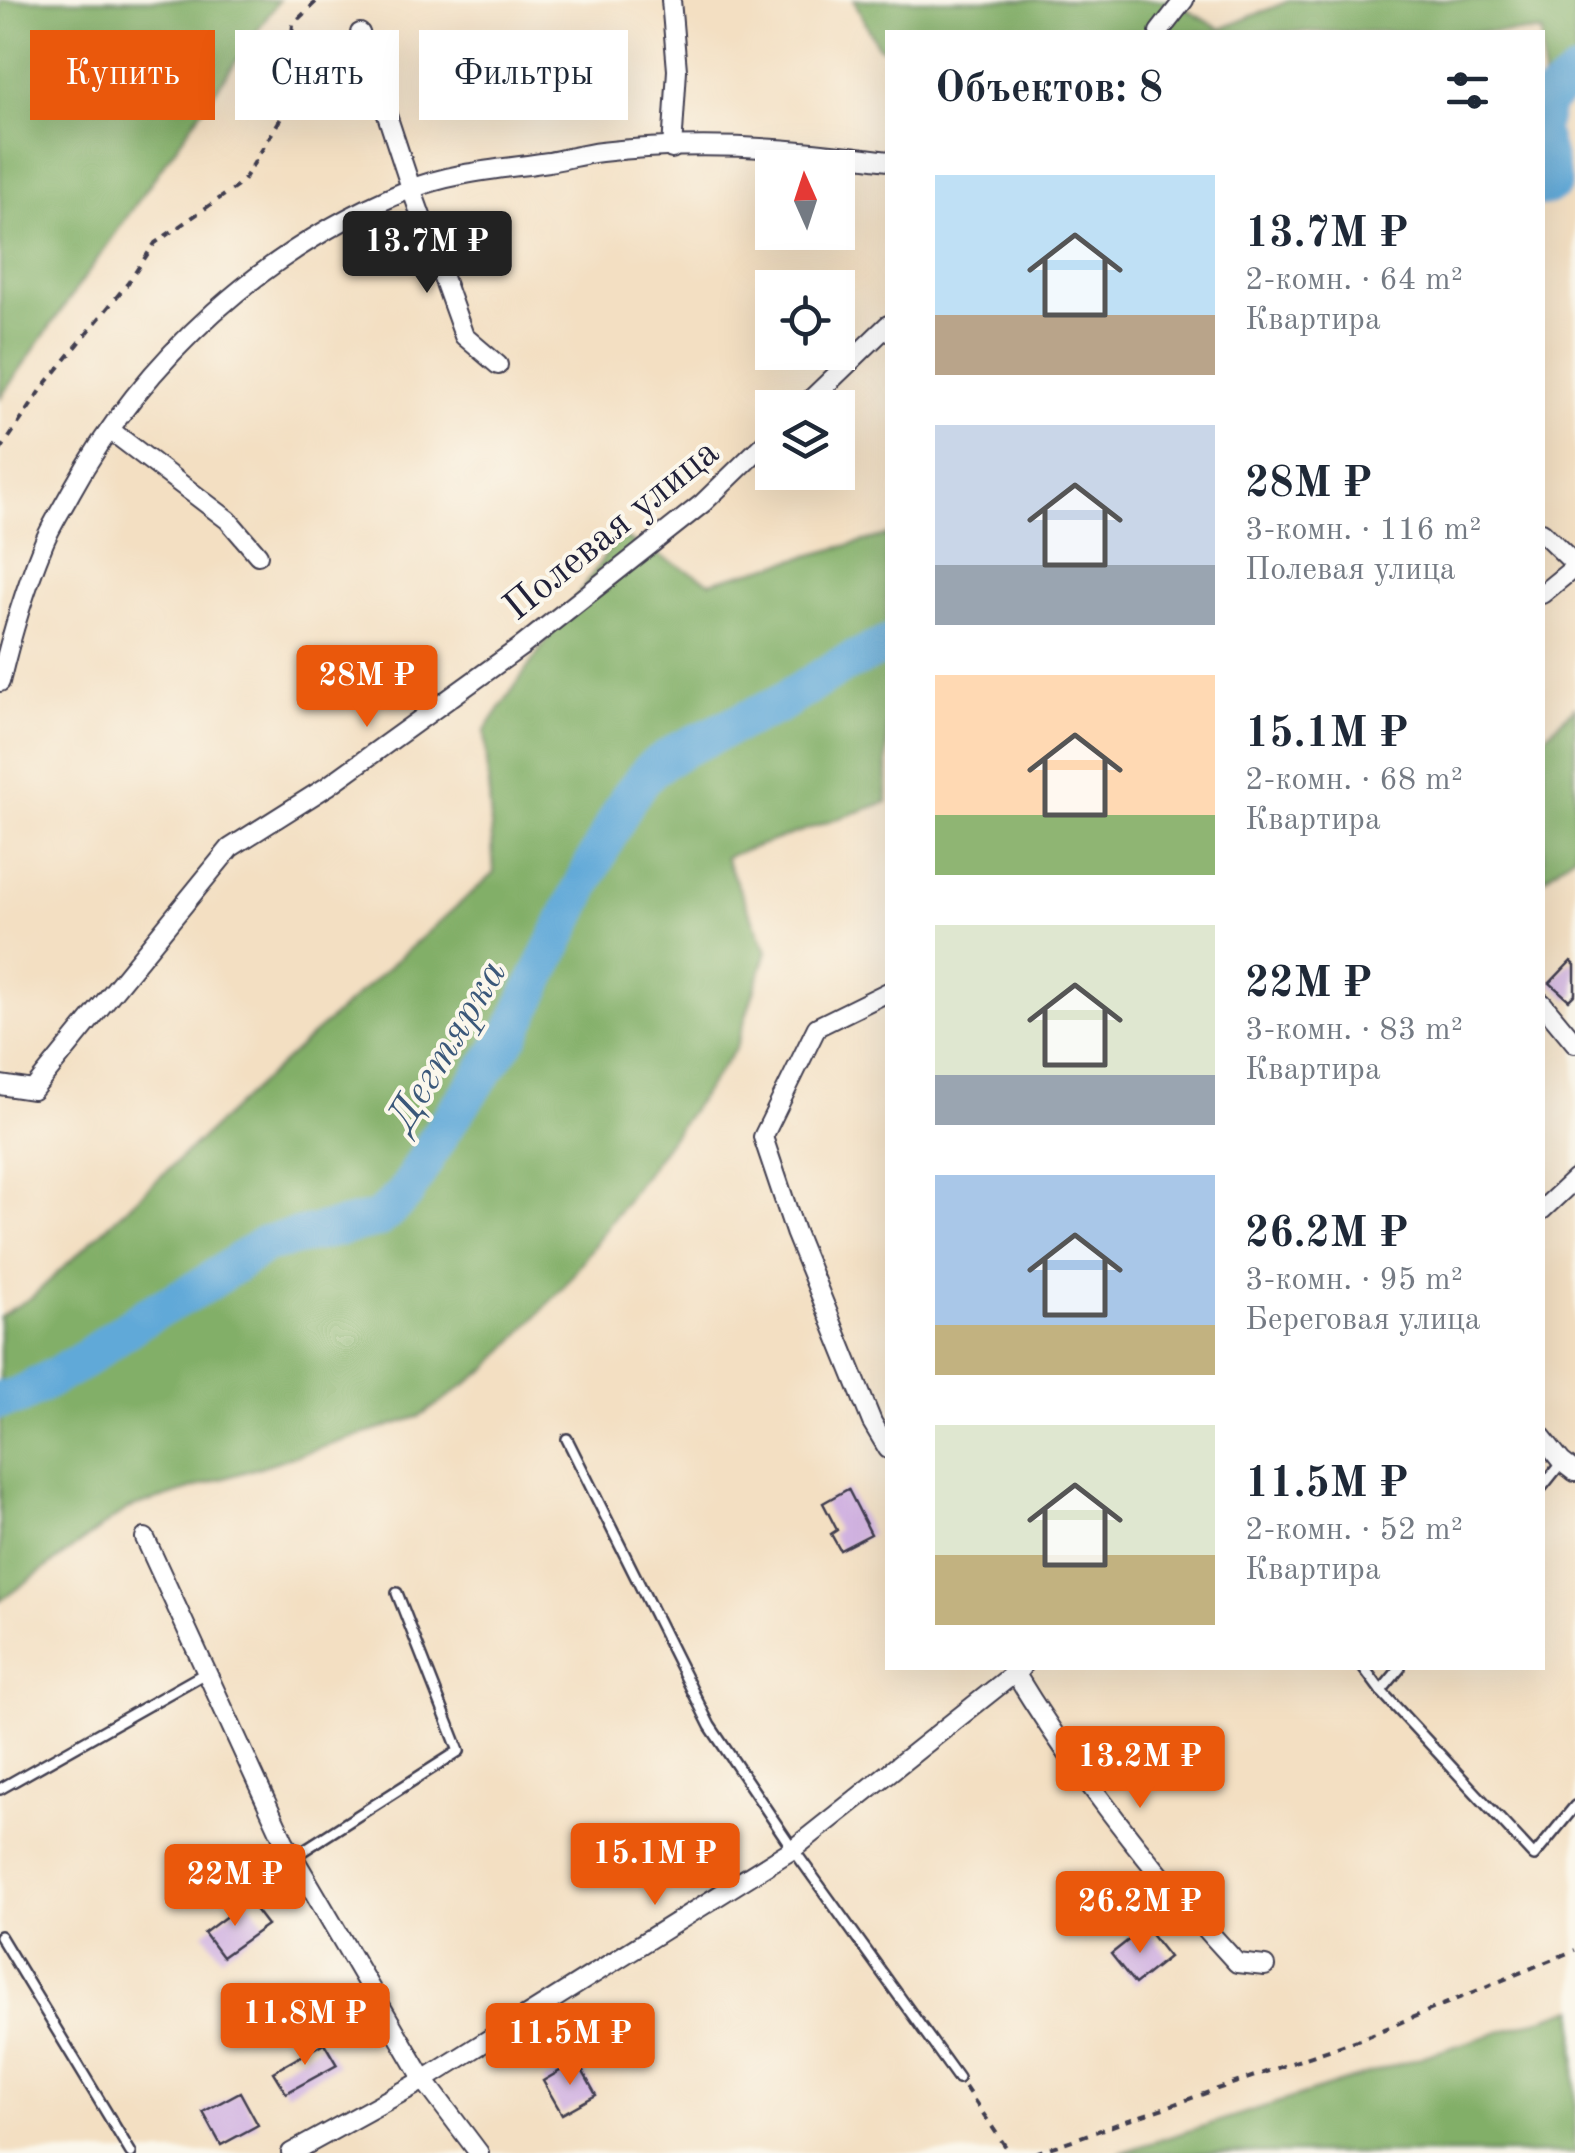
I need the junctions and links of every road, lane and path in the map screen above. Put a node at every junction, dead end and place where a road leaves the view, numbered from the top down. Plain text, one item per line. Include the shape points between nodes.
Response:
1 (318, 0) edge
2 (672, 0) edge
3 (1184, 0) edge
4 (1161, 30) edge
5 (389, 120) edge
6 (672, 149) junction
7 (885, 160) edge
8 (411, 188) junction
9 (885, 328) edge
10 (498, 365) dead end
11 (821, 390) edge
12 (110, 430) junction
13 (0, 451) edge
14 (755, 453) edge
15 (1545, 535) edge
16 (258, 555) dead end
17 (1575, 566) edge
18 (1545, 591) edge
19 (0, 682) edge
20 (885, 993) edge
21 (1545, 1007) edge
22 (1575, 1044) edge
23 (0, 1085) edge
24 (1575, 1179) edge
25 (1545, 1207) edge
26 (567, 1440) dead end
27 (1545, 1440) edge
28 (885, 1444) edge
29 (1569, 1467) edge
30 (1545, 1486) edge
31 (145, 1538) dead end
32 (397, 1593) dead end
33 (1015, 1670) edge
34 (1017, 1670) edge
35 (1365, 1670) edge
36 (1398, 1670) edge
37 (207, 1672) junction
38 (1381, 1691) junction
39 (0, 1790) edge
40 (1575, 1806) edge
41 (792, 1849) junction
42 (293, 1856) junction
43 (0, 1936) edge
44 (1575, 1950) edge
45 (1266, 1966) dead end
46 (958, 2078) joint
47 (424, 2080) junction
48 (131, 2153) edge
49 (292, 2153) edge
50 (479, 2153) edge
51 (1010, 2153) edge
52 (1035, 2153) edge

1 - 13 path via 293,24 284,113 242,183 154,243
2 - 6 street via 678,70
3 - 4 street
5 - 8 street
6 - 7 street via 802,150
6 - 8 street via 500,166
8 - 10 street via 464,336
8 - 12 street via 329,229 255,277 200,324
9 - 11 street
12 - 16 street via 228,520
12 - 19 street via 44,542
14 - 23 street, Полевая улица via 703,503 522,646 230,848 34,1090
15 - 17 street
17 - 18 street
20 - 28 street via 817,1027 763,1137 794,1232
21 - 22 street
24 - 25 street
26 - 41 lane via 710,1726
27 - 29 street
29 - 30 lane
31 - 37 street
32 - 42 lane via 459,1751
33 - 41 street
34 - 45 street via 1091,1786 1166,1885 1237,1962
35 - 38 lane
36 - 38 lane
37 - 39 lane
37 - 42 street
38 - 40 lane via 1534,1856
41 - 46 lane
41 - 47 street
42 - 47 street
43 - 48 lane
44 - 52 path via 1363,2038
46 - 51 path
47 - 49 street
47 - 50 street

